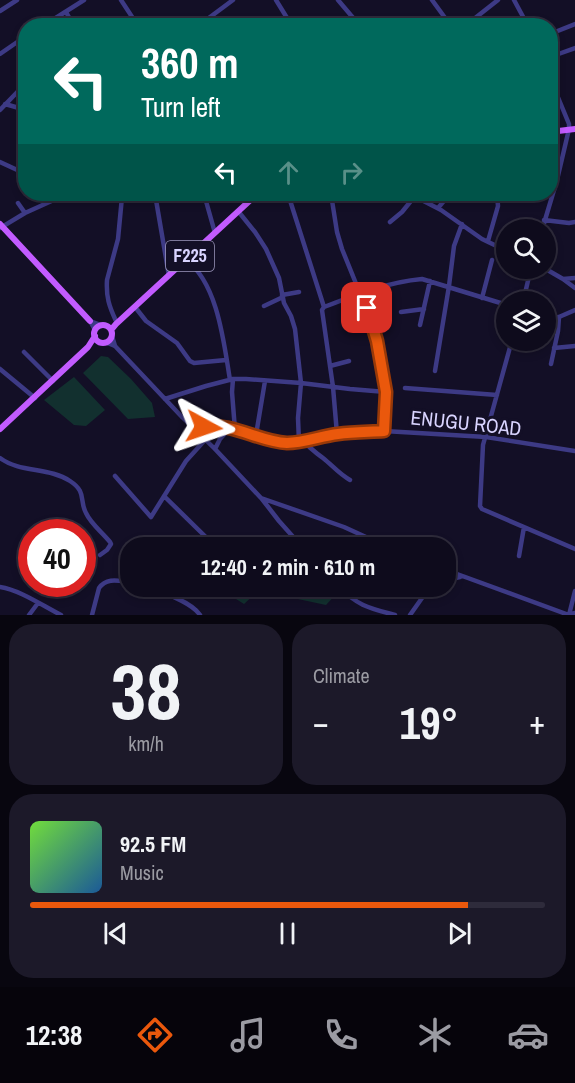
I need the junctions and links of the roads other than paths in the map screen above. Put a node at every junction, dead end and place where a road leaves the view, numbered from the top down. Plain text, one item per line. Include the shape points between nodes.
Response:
1 (17, 0) edge
2 (84, 0) edge
3 (121, 0) edge
4 (233, 0) edge
5 (276, 0) edge
6 (338, 0) edge
7 (432, 0) edge
8 (498, 0) edge
9 (514, 0) edge
10 (0, 11) edge
11 (66, 12) junction
12 (56, 18) edge
13 (69, 18) edge
14 (133, 18) edge
15 (209, 18) edge
16 (287, 18) edge
17 (353, 18) edge
18 (445, 18) edge
19 (475, 18) edge
20 (524, 18) edge
21 (575, 24) edge
22 (558, 31) edge
23 (18, 42) edge
24 (575, 48) edge
25 (0, 54) edge
26 (558, 54) edge
27 (18, 90) edge
28 (558, 97) edge
29 (5, 104) junction
30 (18, 108) edge
31 (0, 110) edge
32 (572, 129) edge
33 (0, 162) edge
34 (558, 169) edge
35 (18, 170) edge
36 (52, 201) edge
37 (122, 201) edge
38 (156, 201) edge
39 (206, 201) edge
40 (249, 201) edge
41 (290, 201) edge
42 (332, 201) edge
43 (409, 201) edge
44 (425, 201) edge
45 (444, 201) edge
46 (498, 201) edge
47 (549, 201) edge
48 (18, 203) dead end
49 (438, 208) junction
50 (238, 212) junction
51 (25, 213) junction
52 (544, 219) edge
53 (556, 221) edge
54 (390, 222) dead end
55 (575, 222) edge
56 (462, 224) junction
57 (1, 226) edge
58 (215, 233) junction
59 (488, 242) junction
60 (496, 246) edge
61 (186, 260) junction
62 (492, 260) dead end
63 (556, 275) edge
64 (575, 278) edge
65 (563, 279) junction
66 (166, 280) junction
67 (430, 281) junction
68 (449, 286) junction
69 (575, 288) edge
70 (299, 292) dead end
71 (360, 293) junction
72 (282, 296) junction
73 (482, 298) junction
74 (496, 302) edge
75 (264, 306) dead end
76 (324, 307) junction
77 (135, 308) junction
78 (424, 309) junction
79 (575, 310) edge
80 (401, 312) dead end
81 (559, 317) junction
82 (123, 318) junction
83 (556, 318) edge
84 (90, 321) joint
85 (116, 321) junction
86 (420, 325) dead end
87 (103, 330) junction
88 (556, 340) edge
89 (102, 342) junction
90 (115, 346) junction
91 (575, 346) edge
92 (88, 347) junction
93 (556, 348) edge
94 (509, 351) edge
95 (553, 351) edge
96 (24, 352) dead end
97 (226, 360) junction
98 (349, 361) dead end
99 (551, 363) dead end
100 (330, 366) junction
101 (0, 369) edge
102 (435, 371) dead end
103 (231, 380) junction
104 (53, 381) junction
105 (265, 381) junction
106 (301, 382) junction
107 (333, 387) junction
108 (405, 388) dead end
109 (386, 392) junction
110 (497, 395) junction
111 (34, 398) junction
112 (165, 399) junction
113 (182, 417) junction
114 (212, 426) junction
115 (0, 429) edge
116 (232, 429) junction
117 (195, 430) junction
118 (384, 431) junction
119 (337, 434) junction
120 (256, 435) junction
121 (486, 437) junction
122 (205, 440) junction
123 (301, 441) junction
124 (215, 449) junction
125 (575, 451) edge
126 (0, 458) edge
127 (115, 476) dead end
128 (350, 480) dead end
129 (164, 496) junction
130 (261, 498) junction
131 (524, 527) junction
132 (206, 537) edge
133 (293, 537) edge
134 (366, 537) edge
135 (575, 549) edge
136 (100, 555) dead end
137 (519, 556) dead end
138 (456, 574) edge
139 (462, 577) junction
140 (456, 578) edge
141 (120, 581) edge
142 (0, 587) edge
143 (575, 591) edge
144 (172, 597) edge
145 (350, 597) edge
146 (423, 597) edge
147 (38, 603) junction
148 (575, 613) edge
149 (29, 615) edge
150 (61, 615) edge
151 (92, 615) edge
152 (200, 615) edge
153 (395, 615) edge
154 (410, 615) edge
155 (569, 615) edge

1 - 10 street
2 - 11 street
3 - 14 street
4 - 15 street
5 - 16 street
6 - 17 street
7 - 18 street
8 - 19 street
9 - 20 street
11 - 12 street
11 - 13 street
21 - 22 street
23 - 25 street
24 - 26 street
27 - 29 street
28 - 32 street
29 - 30 street
29 - 31 street
32 - 34 street
33 - 35 street
36 - 51 street
37 - 85 street via 106,295
38 - 66 street
39 - 58 street
40 - 50 main road, F225
41 - 76 street
42 - 71 street via 339,241
43 - 54 street
44 - 49 street
45 - 49 street
46 - 59 street
47 - 52 street
48 - 51 street
49 - 56 street
50 - 58 main road, F225
50 - 72 street via 266,249
51 - 57 street
53 - 55 street
56 - 59 street
56 - 68 street via 454,246
57 - 84 main road
58 - 61 main road, F225
59 - 60 street
61 - 66 main road, F225
61 - 97 street via 206,285 222,330
62 - 73 street
63 - 65 street
64 - 65 street
65 - 69 street
66 - 77 main road, F225
67 - 68 street
67 - 71 street via 410,280
67 - 78 street
68 - 73 street
68 - 102 street
70 - 72 street
71 - 76 street
71 - 109 street via 377,341
72 - 75 street
72 - 106 street via 295,329
73 - 74 street
76 - 100 street
77 - 82 main road, F225
77 - 97 street via 177,343 190,361
78 - 80 street
78 - 86 street
79 - 81 street
81 - 83 street
81 - 88 street
82 - 85 main road, F225
82 - 87 main road, F225
84 - 87 street
85 - 87 main road, F225
87 - 89 main road
87 - 89 main road, F225 via 109,340
87 - 90 street
87 - 92 main road, F225
89 - 90 street
89 - 92 main road, F225
90 - 112 street
91 - 93 street
92 - 104 main road, F225
94 - 110 street
95 - 99 street
96 - 104 street
97 - 103 street
98 - 100 street
100 - 107 street
101 - 111 street
103 - 105 street
103 - 112 street
103 - 116 street
104 - 111 main road, F225
105 - 106 street
105 - 120 street
106 - 107 street
106 - 123 street
107 - 109 street
107 - 119 street
108 - 110 street
109 - 118 street
110 - 121 street
111 - 115 main road, F225
112 - 113 street
113 - 114 street, ENUGU ROAD
113 - 117 street
114 - 116 street, ENUGU ROAD
114 - 117 street
116 - 120 street, ENUGU ROAD
116 - 124 street
117 - 122 street
118 - 119 street, ENUGU ROAD
118 - 121 street, ENUGU ROAD
119 - 123 street, ENUGU ROAD
120 - 123 street, ENUGU ROAD via 278,442
121 - 125 street, ENUGU ROAD
121 - 131 street via 480,506
122 - 124 street
122 - 129 street
123 - 128 street
124 - 130 street
126 - 136 street via 10,464 54,473 71,482 82,493 84,512 110,542
127 - 129 street via 151,517
129 - 132 street
130 - 133 street
130 - 134 street
131 - 135 street
131 - 137 street
138 - 139 street
139 - 140 street
139 - 155 street
141 - 151 street via 102,584
142 - 147 street
143 - 155 street
144 - 152 street
145 - 153 street via 366,607
146 - 154 street
147 - 149 street
147 - 150 street
148 - 155 street

